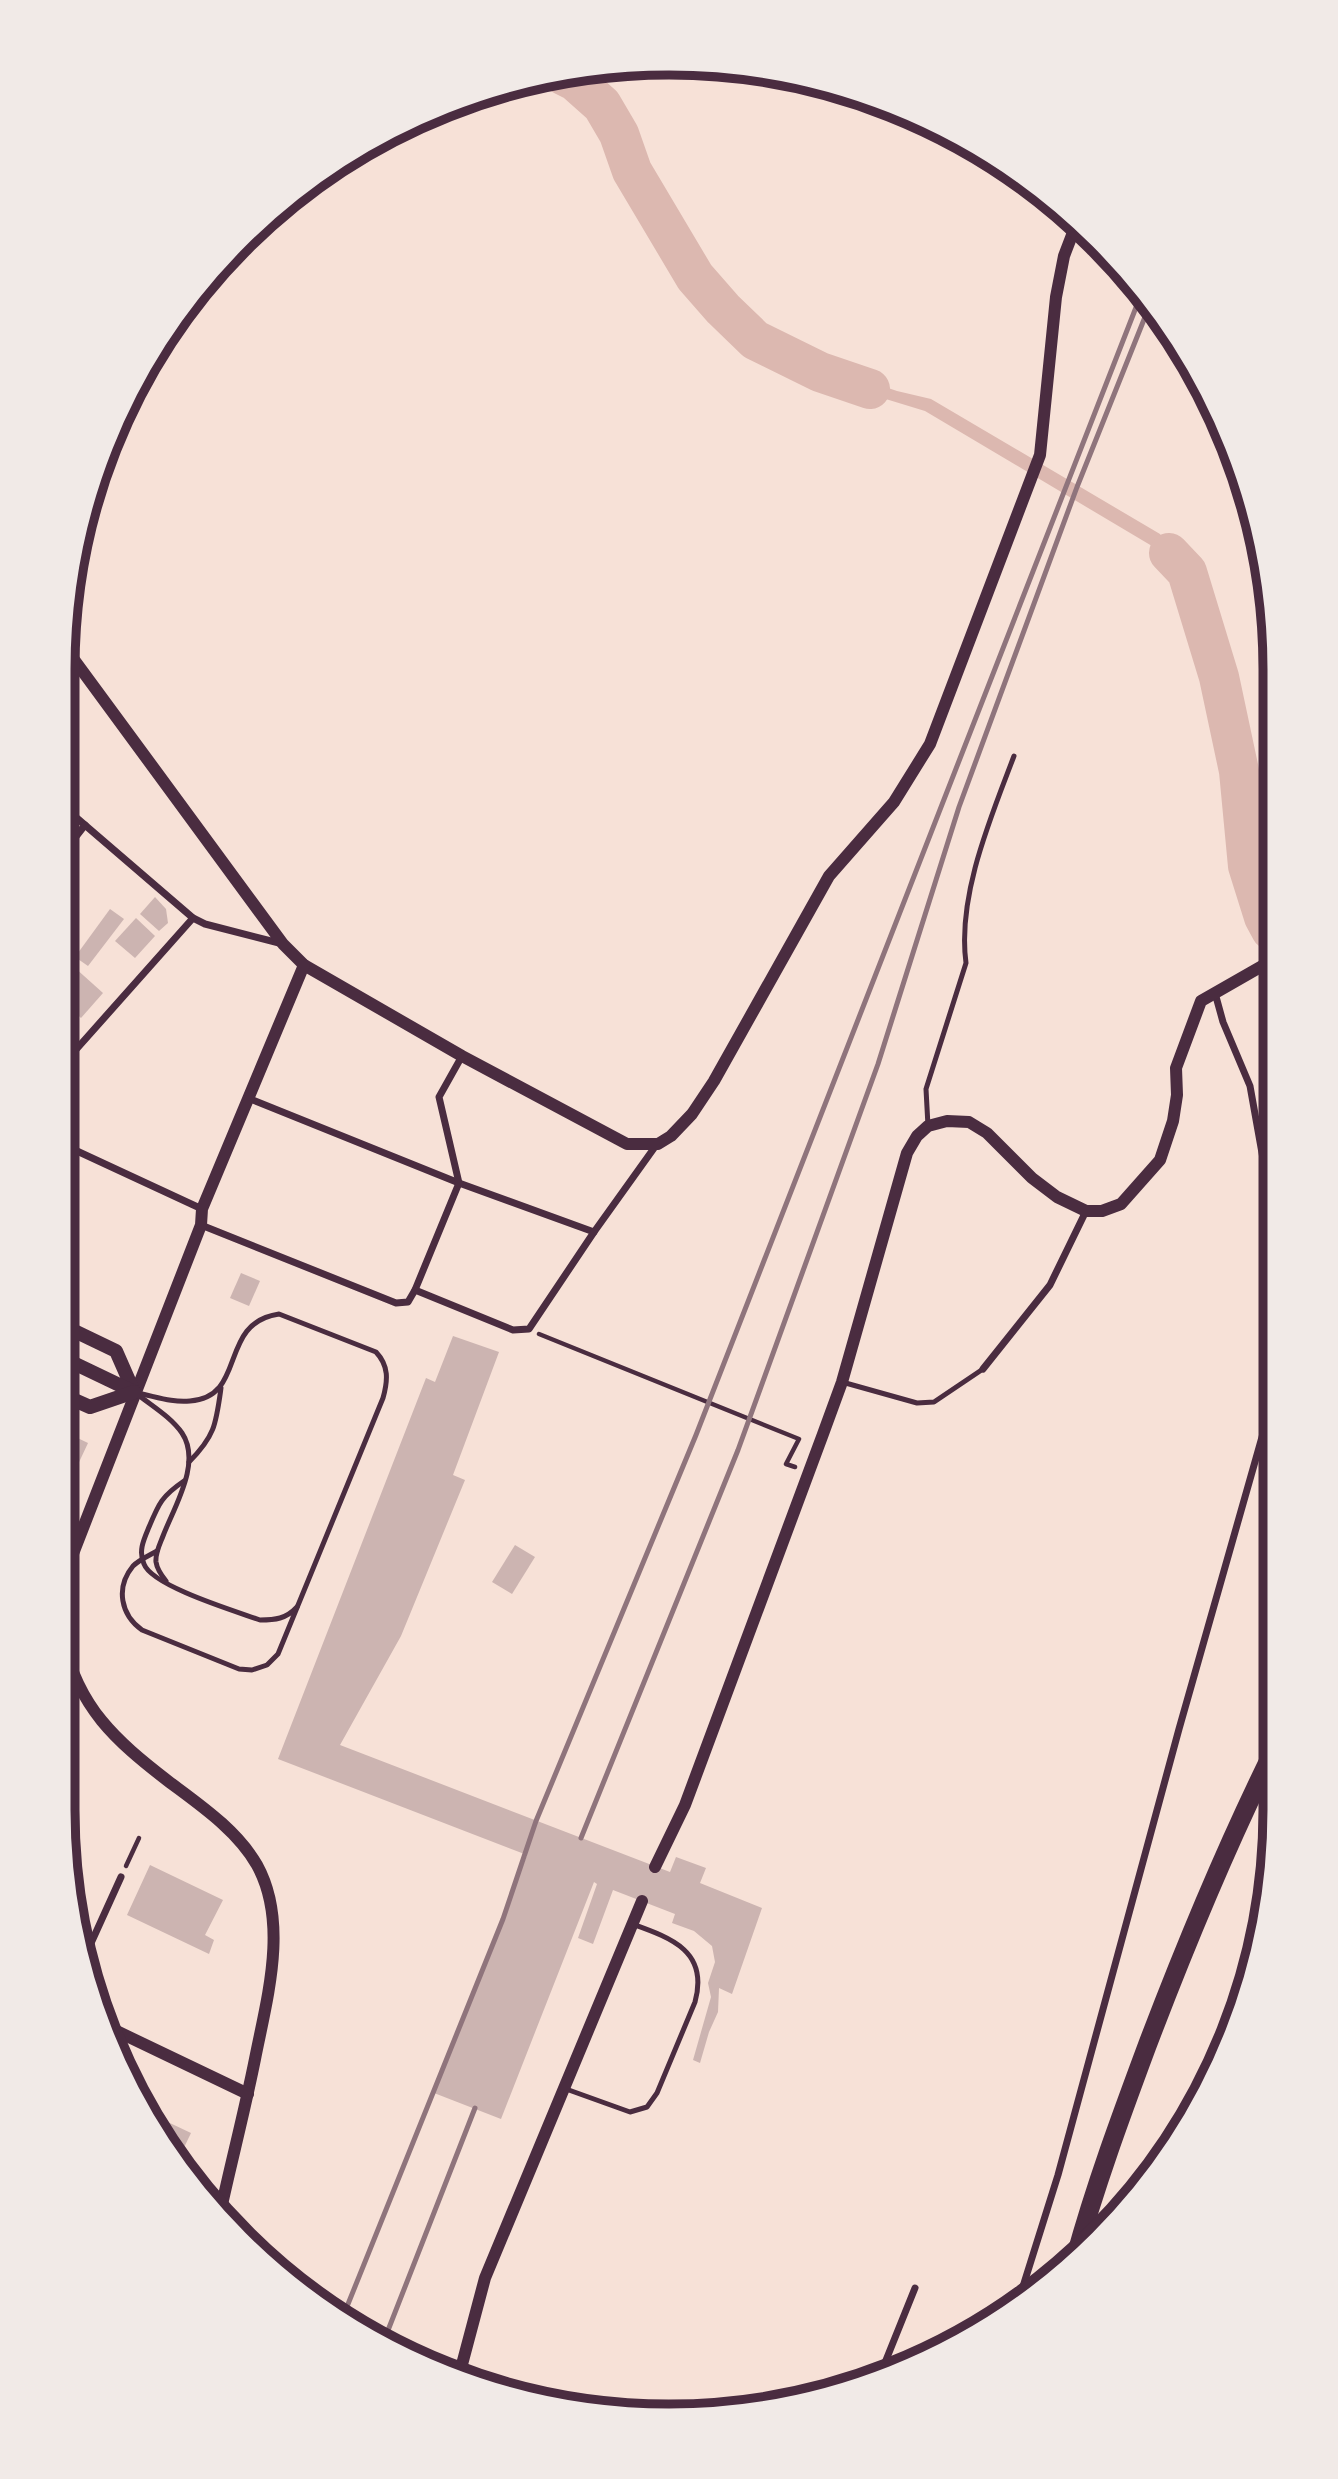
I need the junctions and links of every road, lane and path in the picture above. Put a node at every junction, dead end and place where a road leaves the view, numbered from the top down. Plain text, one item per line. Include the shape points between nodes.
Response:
1 (1072, 234) edge
2 (75, 662) edge
3 (79, 667) junction
4 (75, 671) edge
5 (1014, 756) dead end
6 (75, 816) edge
7 (85, 825) junction
8 (75, 838) edge
9 (193, 918) junction
10 (283, 944) junction
11 (304, 965) junction
12 (1263, 966) edge
13 (1215, 993) junction
14 (75, 1051) edge
15 (461, 1056) junction
16 (248, 1098) junction
17 (928, 1126) junction
18 (658, 1144) junction
19 (75, 1149) edge
20 (1263, 1159) edge
21 (459, 1183) junction
22 (202, 1209) junction
23 (1086, 1210) junction
24 (201, 1225) junction
25 (594, 1232) junction
26 (415, 1290) junction
27 (529, 1329) junction
28 (75, 1330) edge
29 (75, 1363) edge
30 (983, 1369) joint
31 (842, 1382) junction
32 (220, 1388) junction
33 (134, 1392) junction
34 (75, 1400) edge
35 (1263, 1434) edge
36 (189, 1462) junction
37 (810, 1473) junction
38 (184, 1481) junction
39 (75, 1548) edge
40 (157, 1551) junction
41 (142, 1560) junction
42 (169, 1585) junction
43 (301, 1602) junction
44 (75, 1679) edge
45 (1263, 1773) edge
46 (139, 1838) dead end
47 (655, 1867) dead end
48 (121, 1877) joint
49 (642, 1901) dead end
50 (632, 1924) junction
51 (91, 1944) edge
52 (118, 2031) edge
53 (562, 2087) junction
54 (248, 2094) junction
55 (223, 2201) edge
56 (1082, 2236) edge
57 (1023, 2286) edge
58 (915, 2288) dead end
59 (885, 2363) edge
60 (462, 2366) edge

1 - 18 street via 1056,297 1040,455 930,744 894,802 829,876 692,1114
2 - 3 street
3 - 4 street
3 - 10 street
5 - 17 lane via 971,887 966,962 926,1089
6 - 7 street
7 - 8 street
7 - 9 street
9 - 10 street
9 - 14 street
10 - 11 street
11 - 15 street
11 - 16 street
12 - 13 street
13 - 20 street via 1250,1086
13 - 23 street via 1201,1001 1176,1068 1173,1121 1160,1160 1121,1204
15 - 18 street via 627,1144
15 - 21 street via 439,1097
16 - 21 street
16 - 22 street
17 - 23 street via 969,1122 1056,1197
17 - 31 street via 907,1153
18 - 25 street
19 - 22 street
21 - 25 street
21 - 26 street
22 - 24 street
23 - 30 street via 1050,1285
24 - 26 street via 396,1303 408,1301
24 - 33 street
25 - 27 street
26 - 27 street via 513,1330
27 - 37 path via 799,1439 786,1464
28 - 33 main road via 116,1351
29 - 33 main road
30 - 31 lane via 934,1402 917,1403
31 - 37 street
32 - 33 lane via 210,1397 178,1402
32 - 36 lane via 208,1443
32 - 43 lane via 248,1328 265,1316 290,1317 376,1352 384,1360 383,1398
33 - 34 main road via 90,1407
33 - 36 lane via 183,1434
33 - 39 street
35 - 57 street
36 - 38 lane
37 - 47 street via 685,1805
38 - 40 lane
38 - 41 lane via 159,1503 142,1545
40 - 41 lane
40 - 42 lane via 156,1564
41 - 42 lane via 150,1575
41 - 43 lane via 124,1586 122,1600 131,1622 239,1669 267,1665 278,1654
42 - 43 lane via 260,1620 290,1614
44 - 54 street via 118,1741 214,1816 257,1865 273,1922 272,1953
45 - 56 highway via 1177,1967 1105,2160
46 - 48 path
48 - 51 street
49 - 50 street
50 - 53 street
50 - 53 lane via 681,1945 697,1971 695,2002 657,2093 647,2107 630,2112
52 - 54 street
53 - 60 street via 485,2278
54 - 55 street
58 - 59 street

